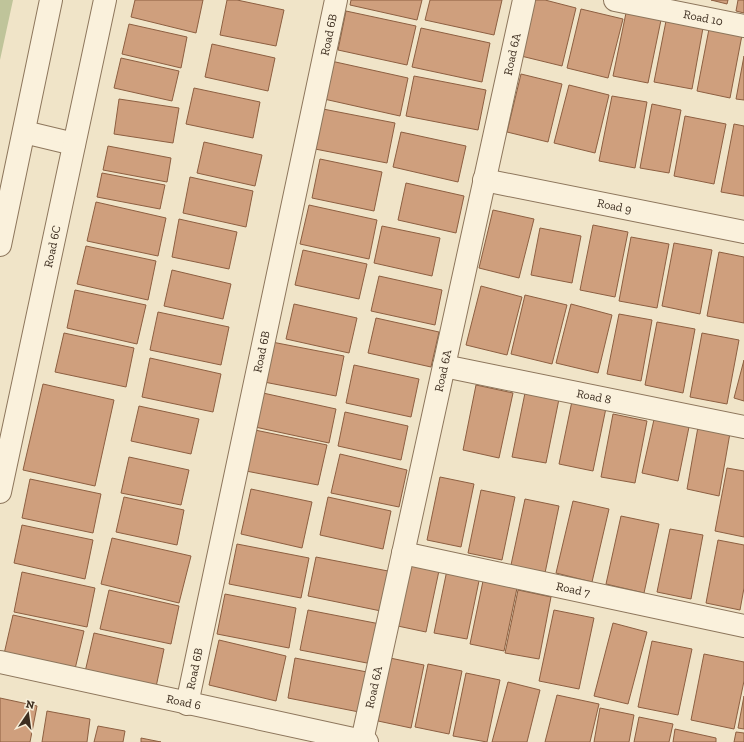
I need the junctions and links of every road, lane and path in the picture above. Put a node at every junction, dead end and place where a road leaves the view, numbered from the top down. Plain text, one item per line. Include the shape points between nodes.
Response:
1 (51, 0) edge
2 (105, 0) edge
3 (336, 0) edge
4 (524, 0) edge
5 (615, 0) edge
6 (744, 26) edge
7 (24, 132) junction
8 (74, 144) junction
9 (484, 180) junction
10 (744, 232) edge
11 (0, 245) edge
12 (444, 366) junction
13 (744, 427) edge
14 (0, 492) edge
15 (403, 553) junction
16 (744, 626) edge
17 (0, 662) edge
18 (187, 704) junction
19 (365, 741) edge

1 - 7 street
2 - 8 street, Road 6C
3 - 18 street, Road 6B
4 - 9 street, Road 6A
5 - 6 street, Road 10
7 - 8 street
7 - 11 street
8 - 14 street, Road 6C
9 - 10 street, Road 9
9 - 12 street, Road 6A
12 - 13 street, Road 8
12 - 15 street, Road 6A
15 - 16 street, Road 7
15 - 19 street, Road 6A
17 - 18 street, Road 6
18 - 19 street, Road 6

